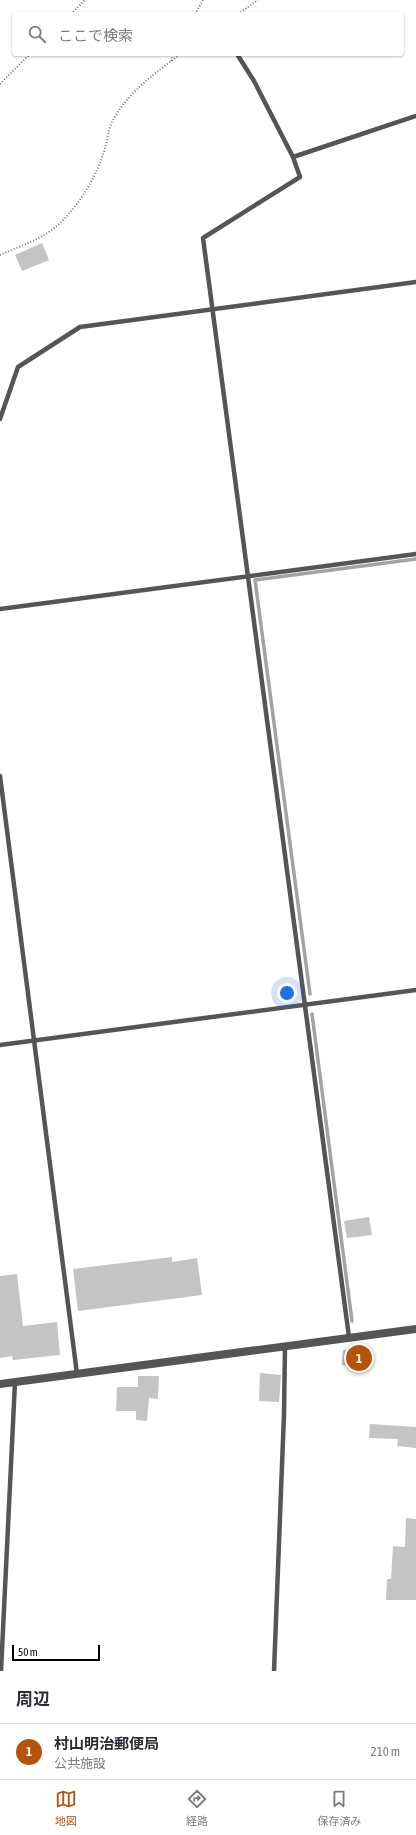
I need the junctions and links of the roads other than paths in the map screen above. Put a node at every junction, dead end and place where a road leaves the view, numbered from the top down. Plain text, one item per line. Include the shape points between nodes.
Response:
1 (238, 56) edge
2 (416, 116) edge
3 (292, 157) junction
4 (416, 282) edge
5 (212, 308) junction
6 (0, 419) edge
7 (416, 554) edge
8 (248, 576) junction
9 (0, 609) edge
10 (0, 776) edge
11 (416, 990) edge
12 (304, 1005) junction
13 (35, 1041) junction
14 (0, 1045) edge
15 (416, 1329) edge
16 (349, 1337) junction
17 (285, 1346) junction
18 (77, 1374) junction
19 (15, 1382) junction
20 (0, 1384) edge
21 (1, 1671) edge
22 (274, 1671) edge

1 - 3 lane via 254,81
2 - 3 lane
3 - 5 lane via 300,177 203,238
4 - 5 lane
5 - 6 lane via 80,327 18,368
5 - 8 lane
7 - 8 lane
8 - 9 lane
8 - 12 lane
10 - 13 lane
11 - 12 lane
12 - 13 lane
12 - 16 lane
13 - 14 lane
13 - 18 lane
15 - 16 street
16 - 17 street
17 - 18 street
17 - 22 lane
18 - 19 street
19 - 20 street
19 - 21 lane

